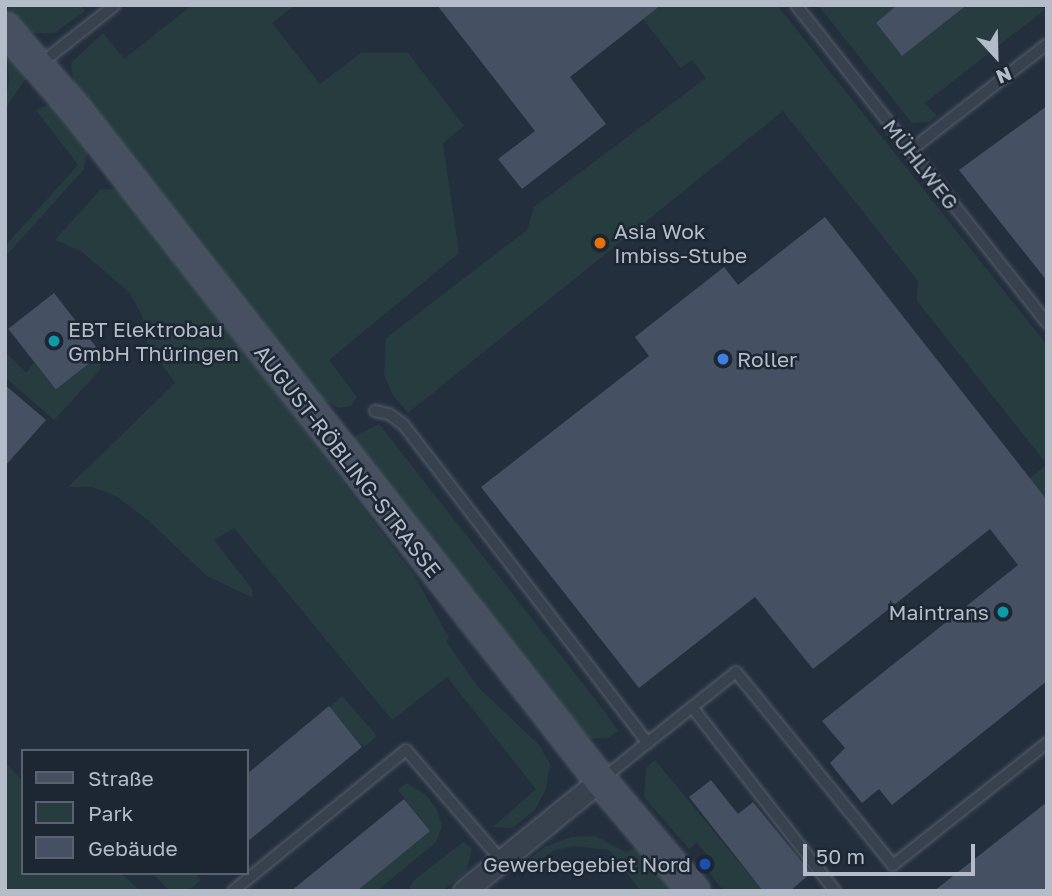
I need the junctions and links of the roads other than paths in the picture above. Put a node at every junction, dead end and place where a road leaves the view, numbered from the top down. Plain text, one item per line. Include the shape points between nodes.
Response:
1 (116, 5) edge
2 (796, 5) edge
3 (5, 29) edge
4 (1047, 44) edge
5 (38, 66) junction
6 (911, 150) junction
7 (1047, 323) edge
8 (375, 411) dead end
9 (692, 707) junction
10 (648, 743) junction
11 (1047, 743) edge
12 (600, 780) junction
13 (501, 860) junction
14 (233, 891) edge
15 (464, 891) edge
16 (694, 891) edge
17 (835, 891) edge

1 - 5 lane
2 - 6 lane, MÜHLWEG
3 - 5 street, AUGUST-RÖBLING-STRASSE
4 - 6 lane
5 - 12 street, AUGUST-RÖBLING-STRASSE
6 - 7 lane, MÜHLWEG
8 - 10 lane via 403,424
9 - 10 lane
9 - 11 lane via 736,672 893,866
9 - 17 lane
10 - 12 lane
12 - 13 street
12 - 16 street, AUGUST-RÖBLING-STRASSE
13 - 14 lane via 406,750
13 - 15 street

